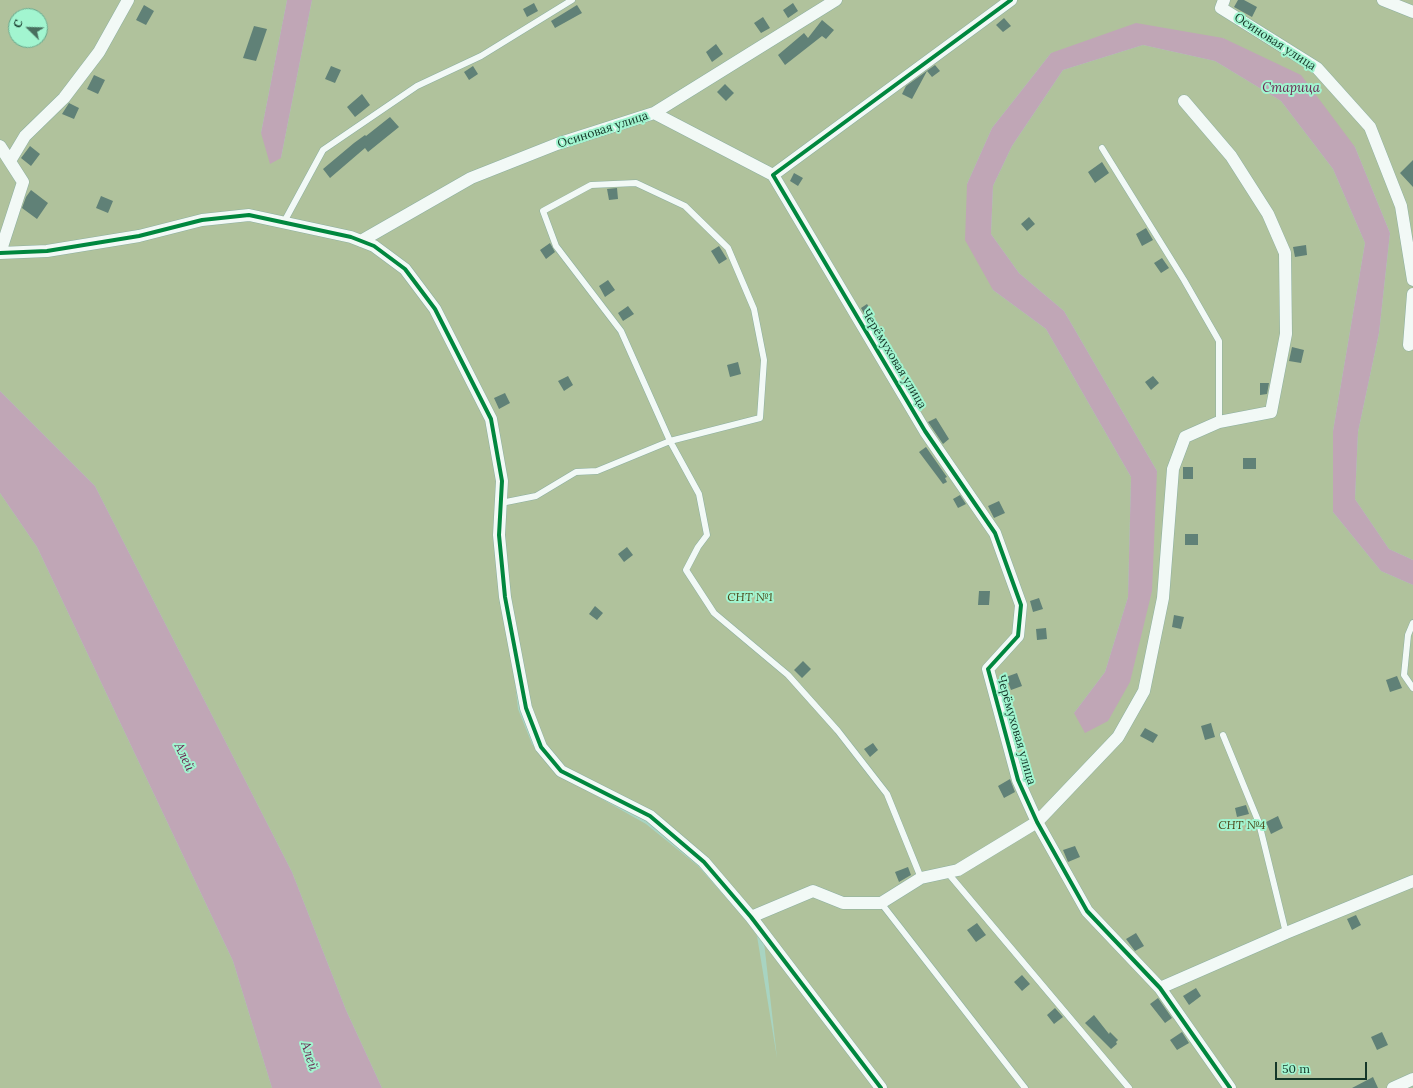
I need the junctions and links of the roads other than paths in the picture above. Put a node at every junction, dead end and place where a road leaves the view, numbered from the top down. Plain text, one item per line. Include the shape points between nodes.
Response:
1 (128, 0) edge
2 (572, 0) edge
3 (836, 0) edge
4 (1011, 0) edge
5 (1224, 0) edge
6 (1384, 0) edge
7 (1413, 12) edge
8 (1184, 101) dead end
9 (654, 113) junction
10 (0, 146) edge
11 (1102, 148) dead end
12 (10, 161) junction
13 (773, 175) junction
14 (284, 222) junction
15 (361, 241) junction
16 (0, 253) edge
17 (1412, 266) edge
18 (1413, 280) edge
19 (1413, 294) edge
20 (1409, 345) dead end
21 (1219, 422) junction
22 (670, 441) junction
23 (501, 503) junction
24 (1413, 623) edge
25 (1413, 688) edge
26 (1223, 735) dead end
27 (1037, 822) junction
28 (947, 872) junction
29 (920, 878) junction
30 (1413, 881) edge
31 (881, 903) junction
32 (751, 917) junction
33 (1286, 933) junction
34 (1160, 988) junction
35 (1413, 1079) edge
36 (881, 1088) edge
37 (1025, 1088) edge
38 (1129, 1088) edge
39 (1230, 1088) edge
40 (1393, 1088) edge

1 - 12 street via 99,52 64,98 25,136
2 - 14 lane via 481,56 417,86 323,150
3 - 9 street, Осиновая улица
4 - 13 street
5 - 17 street, Осиновая улица via 1221,8 1317,68 1370,127 1401,206
6 - 7 street
8 - 21 street via 1231,156 1268,214 1285,253 1286,334 1271,412
9 - 13 street
9 - 15 street, Осиновая улица via 557,144 471,178
10 - 12 street
11 - 21 lane via 1219,341
12 - 16 street via 23,182
13 - 27 street, Черёмуховая улица via 925,431 996,533 1021,605 1018,636 988,668 1018,780
14 - 15 street
14 - 16 street via 249,215 202,220 139,236 47,251
15 - 23 street via 374,246 405,270 435,309 491,419 502,481
17 - 18 street, Осиновая улица
19 - 20 street
21 - 27 street via 1185,438 1173,469 1163,598 1144,691 1118,737
22 - 22 lane via 622,331 556,246 543,211 591,186 636,183 685,206 728,248 754,309 764,360 760,418
22 - 23 lane via 597,471 576,472 536,496
22 - 29 lane via 699,494 707,535 686,570 714,613 788,675 838,731 887,794
23 - 32 street via 499,535 505,597 526,708 541,747 561,771 650,816 704,862
24 - 25 lane via 1408,635 1404,675
26 - 33 lane via 1259,823
27 - 28 street via 958,870
27 - 34 street via 1087,911
28 - 29 street
28 - 38 lane
29 - 31 street
30 - 33 street
31 - 32 street via 843,903 813,891
31 - 37 lane
32 - 36 street
33 - 34 street
34 - 39 street
35 - 40 street

